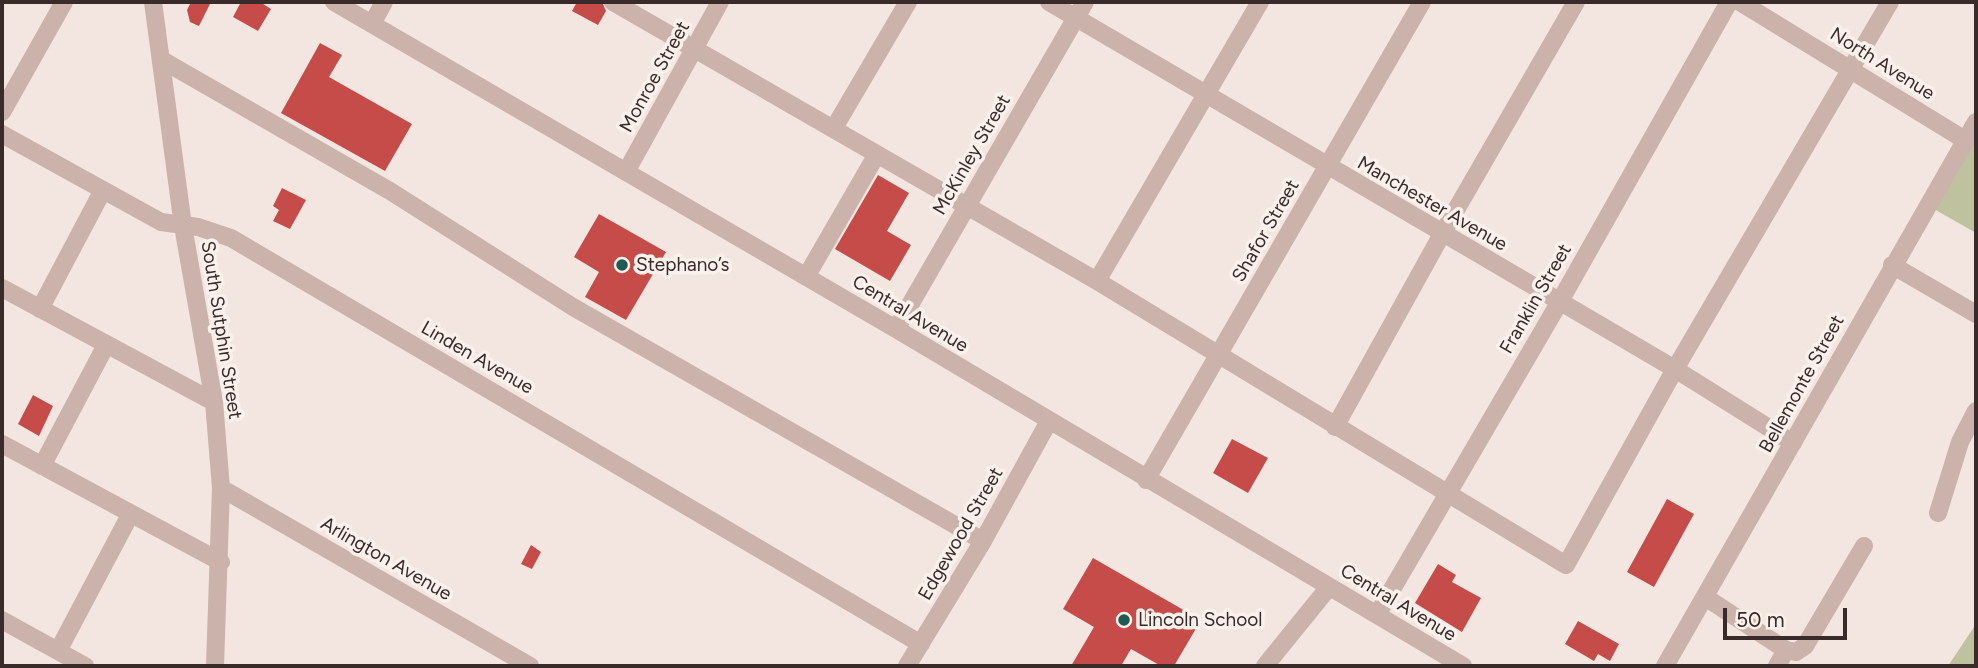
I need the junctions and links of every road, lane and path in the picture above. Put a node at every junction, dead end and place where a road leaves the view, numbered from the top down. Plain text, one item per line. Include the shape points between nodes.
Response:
1 (153, 2) edge
2 (334, 2) edge
3 (384, 2) edge
4 (613, 2) edge
5 (720, 2) edge
6 (908, 2) edge
7 (1049, 2) edge
8 (1260, 2) edge
9 (1422, 2) edge
10 (1576, 2) edge
11 (1729, 2) edge
12 (1740, 2) edge
13 (1890, 2) edge
14 (56, 4) edge
15 (1081, 9) edge
16 (372, 24) junction
17 (694, 50) junction
18 (162, 60) junction
19 (1851, 69) junction
20 (1206, 96) junction
21 (2, 112) edge
22 (1976, 122) edge
23 (834, 128) junction
24 (2, 134) edge
25 (1965, 140) junction
26 (877, 154) junction
27 (1327, 167) junction
28 (626, 172) junction
29 (103, 190) junction
30 (965, 207) junction
31 (183, 226) junction
32 (1442, 234) junction
33 (1892, 265) junction
34 (806, 277) junction
35 (1097, 281) junction
36 (2, 288) edge
37 (1559, 303) junction
38 (40, 309) junction
39 (1976, 314) edge
40 (896, 329) junction
41 (106, 345) junction
42 (1218, 357) junction
43 (1675, 369) junction
44 (214, 402) junction
45 (1976, 411) edge
46 (1049, 421) junction
47 (1335, 428) junction
48 (1793, 443) junction
49 (2, 444) edge
50 (42, 466) junction
51 (1146, 480) junction
52 (221, 488) junction
53 (1445, 494) junction
54 (1938, 513) dead end
55 (130, 515) junction
56 (983, 541) junction
57 (1864, 546) dead end
58 (221, 562) junction
59 (1329, 587) junction
60 (1705, 597) junction
61 (1377, 615) junction
62 (2, 620) edge
63 (921, 644) junction
64 (58, 651) junction
65 (1782, 658) edge
66 (910, 665) edge
67 (85, 666) edge
68 (215, 666) edge
69 (530, 666) edge
70 (1265, 666) edge
71 (1462, 666) edge
72 (1665, 666) edge

1 - 18 street, South Sutphin Street
2 - 16 street, Central Avenue
3 - 16 street
4 - 17 street
5 - 17 street, Monroe Street
6 - 23 street
7 - 15 street, Manchester Avenue
8 - 20 street
9 - 27 street, Shafor Street
10 - 32 street
11 - 37 street, Franklin Street
12 - 19 street, North Avenue
13 - 19 street
14 - 21 street
15 - 20 street, Manchester Avenue
15 - 30 street, McKinley Street
16 - 28 street, Central Avenue
17 - 23 street
17 - 28 street, Monroe Street
18 - 31 street, South Sutphin Street
18 - 56 street via 390,191 573,307
19 - 25 street, North Avenue
19 - 43 street
20 - 27 street, Manchester Avenue
20 - 35 street
22 - 25 street, Bellemonte Street
23 - 26 street
24 - 29 street, Linden Avenue
25 - 33 street, Bellemonte Street
26 - 30 street
26 - 34 street
27 - 32 street, Manchester Avenue
27 - 42 street, Shafor Street
28 - 34 street, Central Avenue
29 - 31 street, Linden Avenue via 161,222
29 - 38 street
30 - 35 street
30 - 40 street, McKinley Street
31 - 44 street, South Sutphin Street
31 - 63 street, Linden Avenue via 232,238
32 - 37 street, Manchester Avenue
32 - 47 street
33 - 39 street
33 - 48 street, Bellemonte Street
34 - 40 street, Central Avenue
35 - 42 street
36 - 38 street
37 - 43 street, Manchester Avenue
37 - 53 street, Franklin Street
38 - 41 street
40 - 46 street, Central Avenue
41 - 44 street
41 - 50 street
42 - 47 street
42 - 51 street, Shafor Street
43 - 48 street, Manchester Avenue
43 - 53 street via 1566,565
44 - 52 street, South Sutphin Street
45 - 54 street via 1960,442
46 - 51 street, Central Avenue
46 - 56 street, Edgewood Street
47 - 53 street
48 - 60 street, Bellemonte Street
49 - 50 street
50 - 55 street
51 - 59 street, Central Avenue
52 - 58 street, South Sutphin Street
52 - 69 street, Arlington Avenue
53 - 61 street, Franklin Street
55 - 58 street
55 - 64 street
56 - 63 street, Edgewood Street
57 - 65 street via 1805,646
58 - 68 street, South Sutphin Street
59 - 61 street, Central Avenue
59 - 70 street
60 - 65 street
60 - 72 street, Bellemonte Street
61 - 71 street, Central Avenue
62 - 64 street
63 - 66 street, Edgewood Street
64 - 67 street

